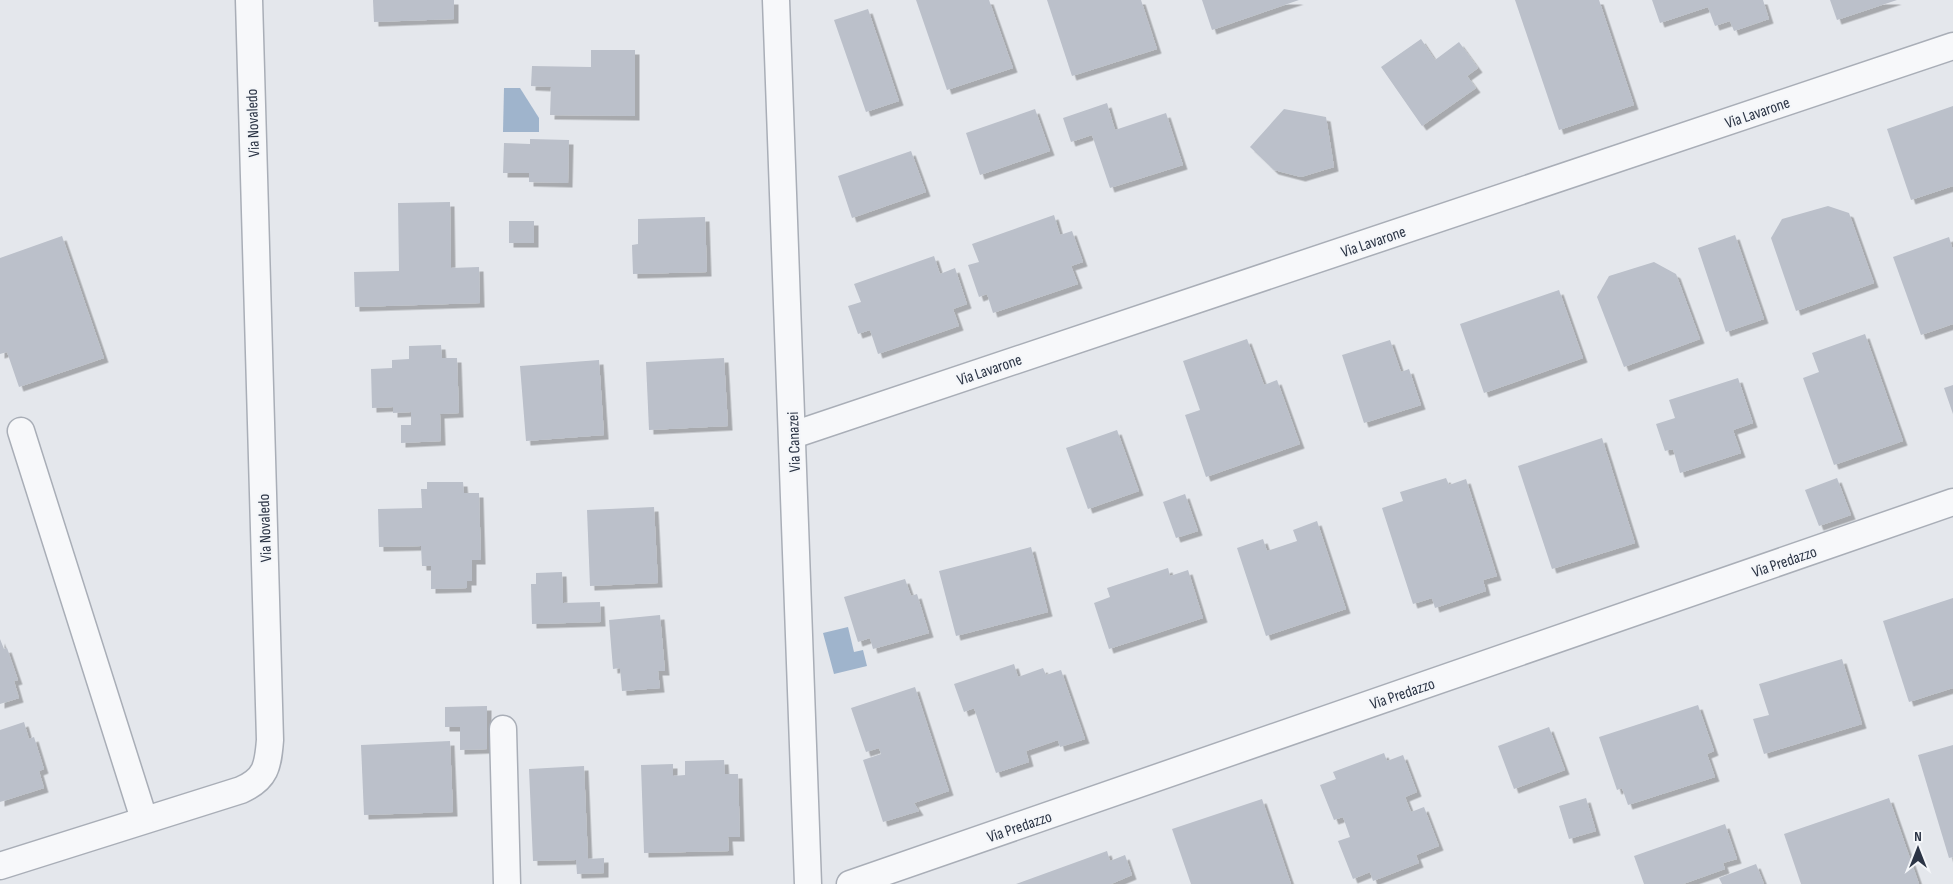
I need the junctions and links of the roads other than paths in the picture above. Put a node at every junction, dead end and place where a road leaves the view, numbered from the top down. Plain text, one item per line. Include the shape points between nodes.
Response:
1 (249, 0) edge
2 (776, 0) edge
3 (1953, 46) edge
4 (21, 431) dead end
5 (792, 435) junction
6 (1953, 502) edge
7 (503, 729) dead end
8 (144, 820) junction
9 (0, 866) edge
10 (507, 884) edge
11 (808, 884) edge
12 (850, 884) edge

1 - 8 street, Via Novaledo via 268,756 263,774 248,787
2 - 5 street, Via Canazei
3 - 5 street, Via Lavarone
4 - 8 street
5 - 11 street, Via Canazei
6 - 12 street, Via Predazzo
7 - 10 street
8 - 9 street, Via Novaledo

